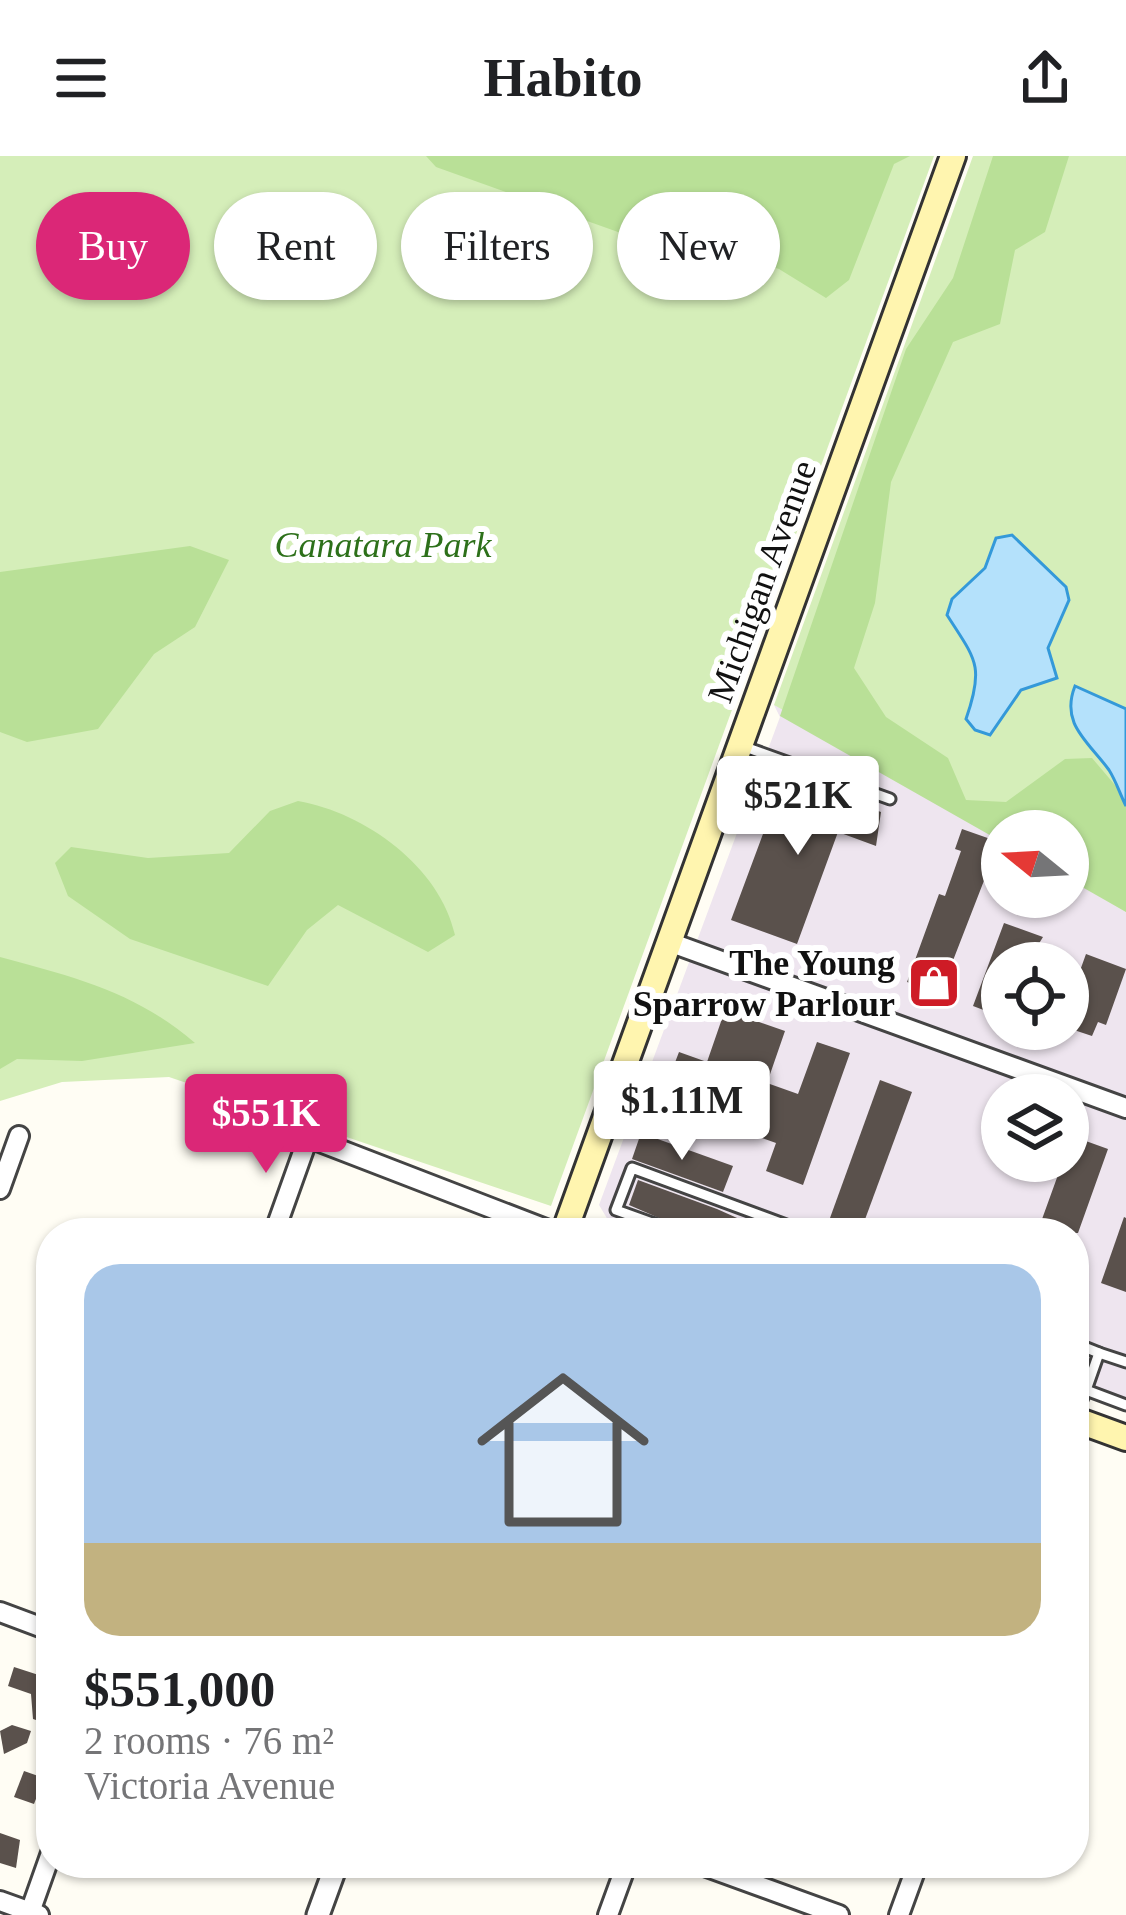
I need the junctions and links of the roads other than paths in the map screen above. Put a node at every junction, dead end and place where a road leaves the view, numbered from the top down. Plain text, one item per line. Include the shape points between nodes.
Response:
1 (952, 156) edge
2 (740, 745) junction
3 (890, 799) dead end
4 (669, 942) junction
5 (1126, 1108) edge
6 (275, 1125) dead end
7 (19, 1136) dead end
8 (308, 1138) junction
9 (0, 1189) edge
10 (279, 1218) edge
11 (520, 1218) edge
12 (566, 1218) edge
13 (638, 1218) edge
14 (766, 1218) edge
15 (1089, 1349) edge
16 (1099, 1353) junction
17 (1126, 1363) edge
18 (1089, 1381) edge
19 (1089, 1391) edge
20 (1126, 1405) edge
21 (1089, 1424) edge
22 (1126, 1438) edge
23 (0, 1612) edge
24 (36, 1625) edge
25 (44, 1878) edge
26 (332, 1878) edge
27 (622, 1878) edge
28 (737, 1878) edge
29 (913, 1878) edge
30 (0, 1901) edge
31 (33, 1914) edge
32 (318, 1915) edge
33 (608, 1915) edge
34 (839, 1915) edge
35 (899, 1915) edge

1 - 2 main road, Michigan Avenue
2 - 3 lane
2 - 4 main road, Michigan Avenue
4 - 5 street
4 - 12 main road, Michigan Avenue
6 - 8 street
7 - 9 street
8 - 10 street
8 - 11 street
13 - 14 lane via 616,1210 632,1168
15 - 16 lane
16 - 17 lane
16 - 18 lane
19 - 20 lane
21 - 22 main road
23 - 24 street
25 - 31 street
26 - 32 street
27 - 33 street
28 - 34 street
29 - 35 street
30 - 31 street

